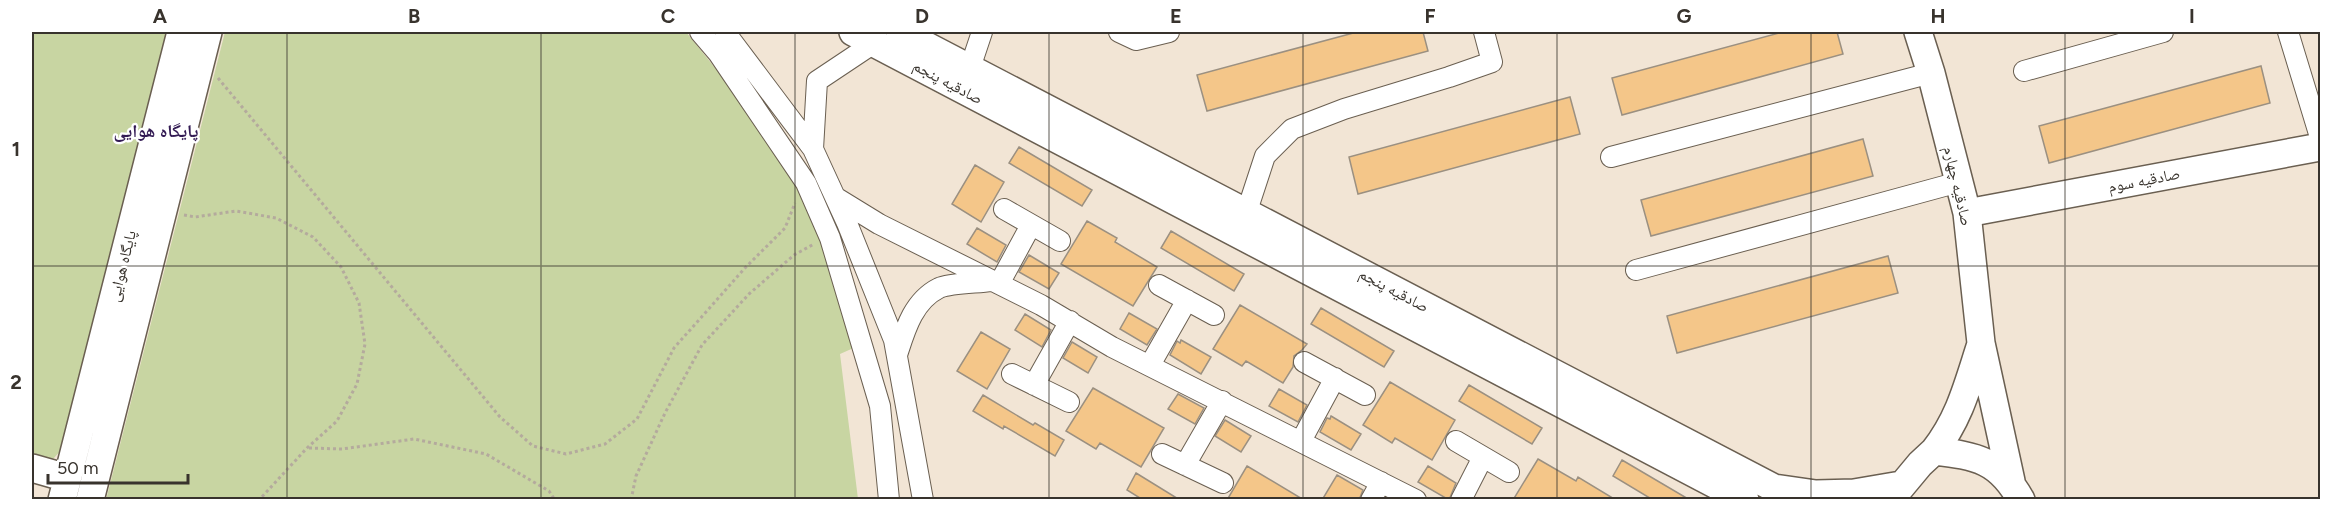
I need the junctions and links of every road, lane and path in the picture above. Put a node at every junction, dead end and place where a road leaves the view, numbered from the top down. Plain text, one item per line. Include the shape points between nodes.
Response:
1 (181, 32) edge
2 (208, 32) edge
3 (700, 32) edge
4 (725, 32) edge
5 (900, 32) edge
6 (982, 32) edge
7 (1119, 32) edge
8 (1168, 32) edge
9 (1484, 32) edge
10 (1918, 32) edge
11 (2163, 32) edge
12 (2290, 32) edge
13 (863, 37) edge
14 (201, 58) junction
15 (2024, 71) dead end
16 (1931, 73) junction
17 (966, 79) junction
18 (2320, 137) edge
19 (2320, 147) edge
20 (813, 149) junction
21 (1611, 158) dead end
22 (1959, 182) junction
23 (806, 183) junction
24 (158, 193) junction
25 (835, 197) junction
26 (1004, 209) dead end
27 (1966, 213) junction
28 (1243, 223) junction
29 (1031, 225) junction
30 (830, 238) junction
31 (1060, 241) dead end
32 (1636, 270) dead end
33 (995, 283) junction
34 (1159, 285) dead end
35 (1187, 300) junction
36 (1214, 315) dead end
37 (1070, 321) junction
38 (1981, 343) junction
39 (897, 355) junction
40 (1304, 362) dead end
41 (1150, 365) junction
42 (1012, 374) dead end
43 (1335, 378) junction
44 (1035, 385) junction
45 (1365, 395) dead end
46 (1222, 401) junction
47 (1069, 402) dead end
48 (1301, 441) junction
49 (1456, 441) dead end
50 (307, 448) junction
51 (1934, 451) junction
52 (1162, 453) dead end
53 (1483, 457) junction
54 (1185, 465) junction
55 (32, 468) edge
56 (1509, 472) dead end
57 (1381, 482) junction
58 (1223, 483) dead end
59 (64, 489) edge
60 (2016, 490) edge
61 (1895, 492) edge
62 (1771, 494) edge
63 (90, 500) edge
64 (259, 500) edge
65 (555, 500) edge
66 (631, 500) edge
67 (889, 500) edge
68 (923, 500) edge
69 (1371, 500) edge
70 (1416, 500) edge
71 (1461, 500) edge
72 (1745, 500) edge

1 - 24 street, پایگاه هوایی
2 - 14 street, پایگاه هوایی
3 - 23 street
4 - 20 street
5 - 17 street, صادقیه پنجم
6 - 17 street
7 - 8 street via 1136,40
9 - 28 street via 1492,62 1292,129 1265,156
10 - 16 street, صادقیه چهارم
11 - 15 street
12 - 18 street
13 - 17 street, صادقیه پنجم
13 - 20 street via 817,81
14 - 23 path via 500,417 534,446 566,453 605,444 637,419 674,348 785,228
14 - 24 street, پایگاه هوایی
16 - 21 street
16 - 22 street, صادقیه چهارم
17 - 28 street, صادقیه پنجم
19 - 27 street, صادقیه سوم
20 - 25 street
22 - 27 street, صادقیه چهارم
22 - 32 street
23 - 30 street
24 - 50 path via 195,217 236,211 276,218 313,237 341,267 359,303 364,344 359,374 337,421
24 - 59 street, پایگاه هوایی
24 - 63 street, پایگاه هوایی
25 - 33 street
25 - 39 street
26 - 29 street
27 - 38 street, صادقیه چهارم
28 - 62 street, صادقیه پنجم
28 - 72 street, صادقیه پنجم
29 - 31 street
29 - 33 street
30 - 66 path via 794,255 749,294 702,345 636,476
30 - 67 street via 880,406
33 - 37 street
33 - 39 street via 940,288 919,305 906,324
34 - 35 street
35 - 36 street
35 - 41 street
37 - 41 street
37 - 44 street
38 - 51 street via 1961,407
38 - 60 street, صادقیه چهارم
39 - 68 street
40 - 43 street
41 - 46 street
42 - 44 street
43 - 45 street
43 - 48 street
44 - 47 street
46 - 48 street
46 - 54 street
48 - 57 street
49 - 53 street
50 - 64 path
50 - 65 path via 342,449 414,439 486,454 549,491
51 - 60 street via 1970,455 1990,463
51 - 61 street
52 - 54 street
53 - 56 street
53 - 71 street
54 - 58 street
55 - 59 street
57 - 69 street
57 - 70 street
61 - 62 street, صادقیه پنجم

